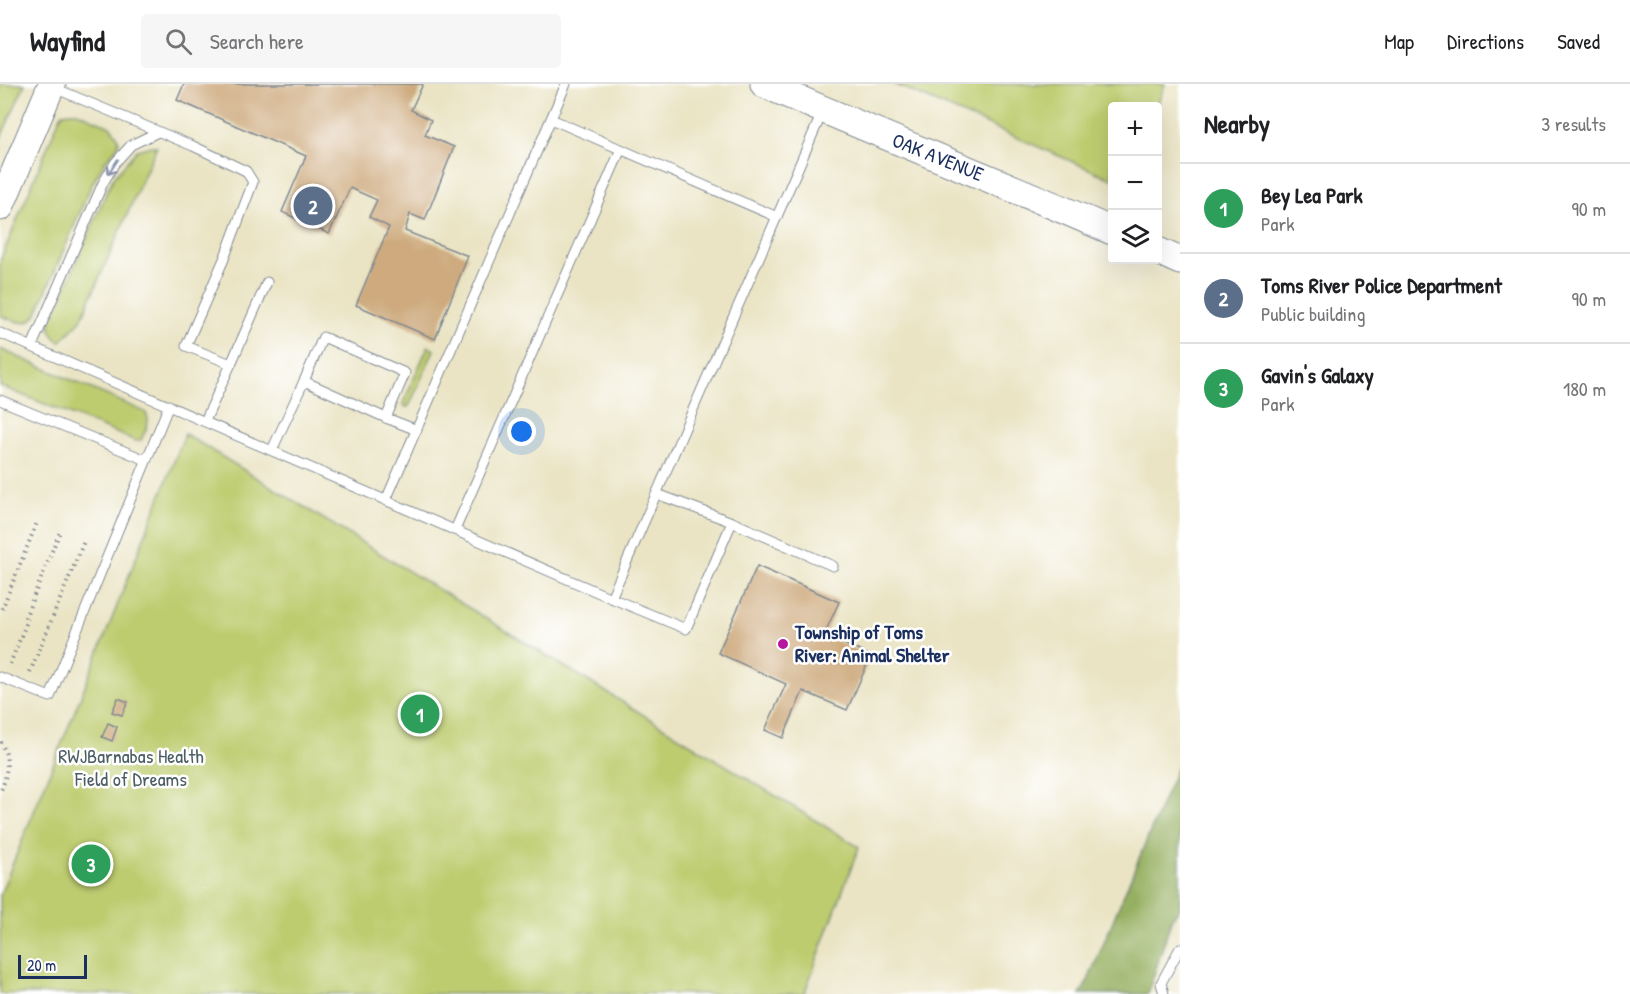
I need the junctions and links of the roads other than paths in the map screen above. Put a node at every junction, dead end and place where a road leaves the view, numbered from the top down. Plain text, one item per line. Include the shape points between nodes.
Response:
1 (566, 84) edge
2 (764, 84) edge
3 (51, 85) edge
4 (824, 110) junction
5 (551, 119) junction
6 (158, 132) junction
7 (621, 149) junction
8 (0, 207) edge
9 (777, 217) junction
10 (1108, 229) edge
11 (1162, 253) edge
12 (1180, 261) edge
13 (267, 282) dead end
14 (0, 333) edge
15 (32, 346) junction
16 (231, 364) junction
17 (304, 381) junction
18 (0, 400) edge
19 (169, 405) junction
20 (386, 418) junction
21 (205, 421) junction
22 (417, 430) junction
23 (272, 450) junction
24 (146, 460) junction
25 (657, 494) junction
26 (386, 500) junction
27 (732, 522) junction
28 (455, 530) junction
29 (833, 566) dead end
30 (611, 598) junction
31 (2, 678) edge
32 (1180, 948) edge
33 (1164, 994) edge

1 - 5 lane
2 - 4 street, OAK AVENUE
3 - 6 lane
3 - 8 street
4 - 9 lane
4 - 10 street, OAK AVENUE
5 - 7 lane
5 - 22 lane
6 -> 15 lane via 131,145 103,183
6 - 16 lane via 246,171 253,182 186,346
7 - 9 lane
7 - 28 lane
9 - 25 lane
11 - 12 street
13 - 16 lane
14 - 15 lane
15 - 19 lane
16 - 21 lane
17 - 20 lane
17 - 20 lane via 323,337 405,373
17 - 23 lane
18 - 24 lane
19 - 21 lane
19 - 24 lane
20 - 22 lane
21 - 23 lane
22 - 26 lane
23 - 26 lane
24 - 31 lane via 50,697
25 - 27 lane
25 - 30 lane
26 - 28 lane
27 - 29 lane
27 - 30 lane via 686,629
28 - 30 lane
32 - 33 lane via 1161,983

